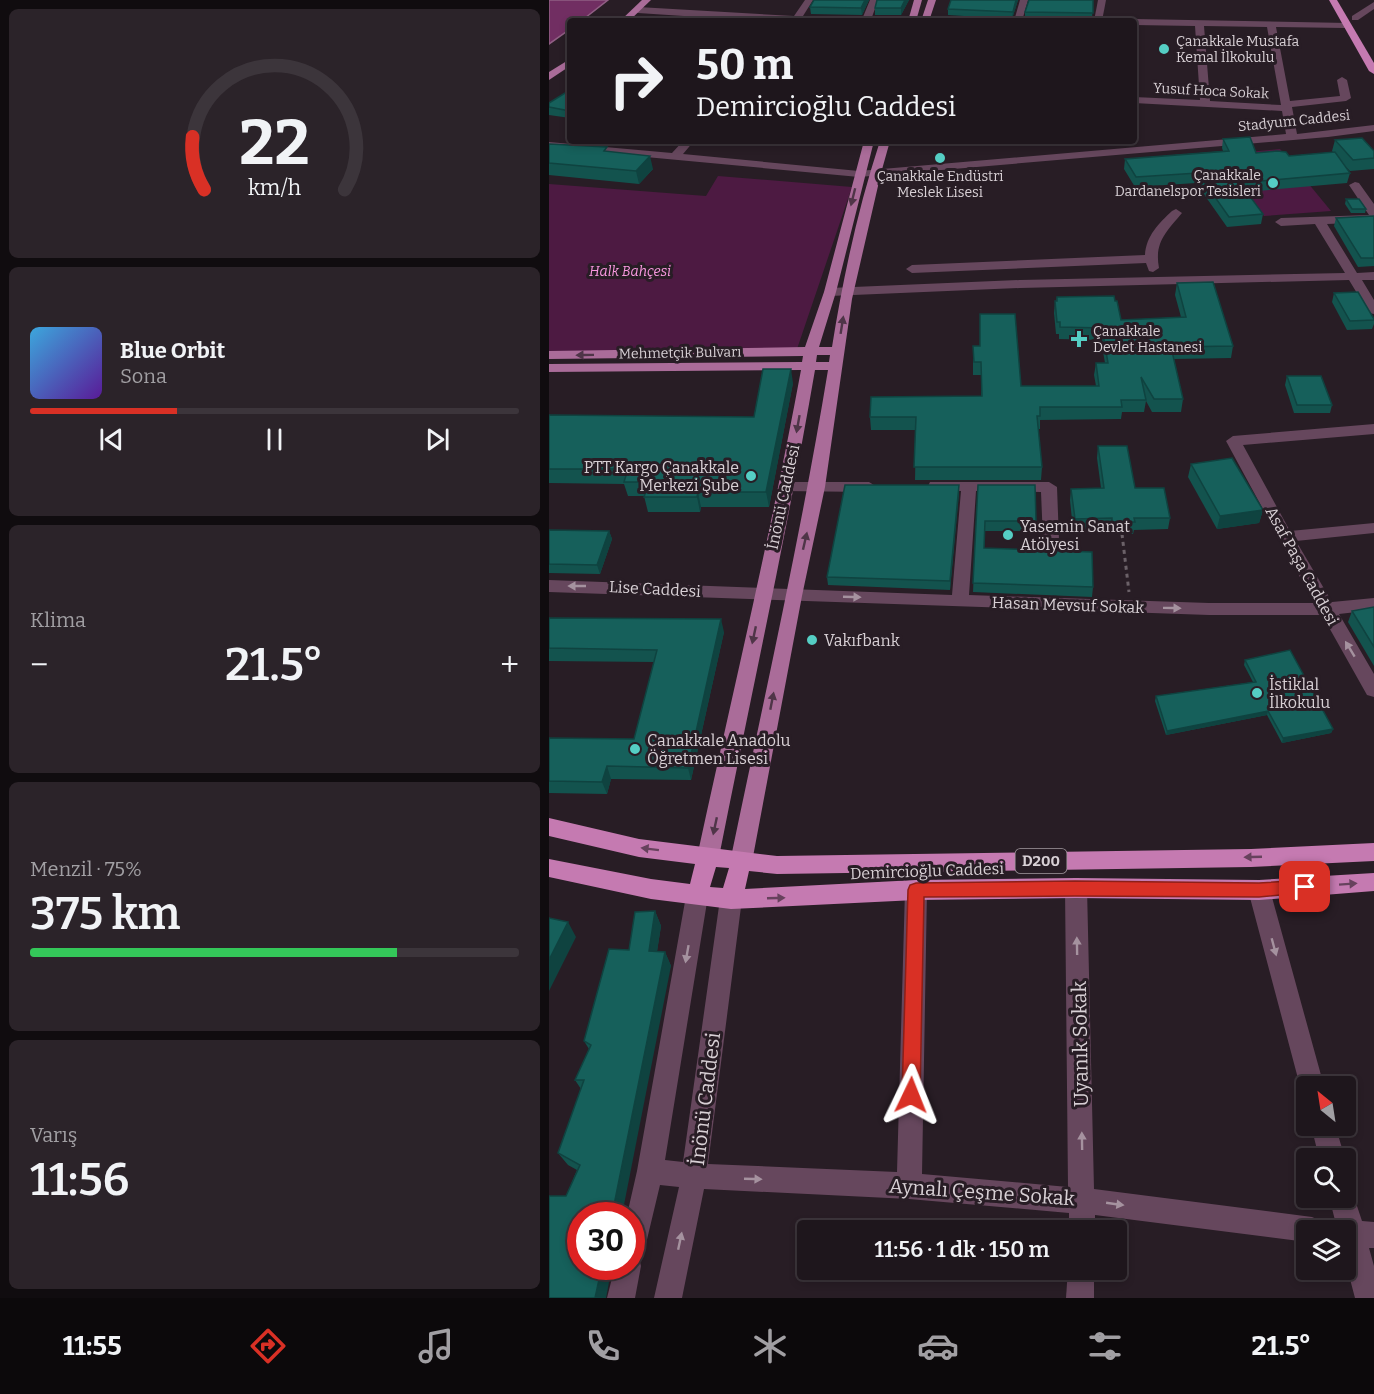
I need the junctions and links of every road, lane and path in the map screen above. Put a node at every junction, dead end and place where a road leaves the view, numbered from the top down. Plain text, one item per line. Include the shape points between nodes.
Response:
1 (647, 0) edge
2 (801, 0) edge
3 (809, 0) edge
4 (874, 0) edge
5 (918, 0) edge
6 (932, 0) edge
7 (1024, 0) edge
8 (1103, 0) edge
9 (1333, 0) edge
10 (1344, 0) edge
11 (1374, 5) edge
12 (637, 10) junction
13 (628, 18) edge
14 (764, 18) edge
15 (797, 18) edge
16 (867, 18) edge
17 (913, 18) edge
18 (926, 18) edge
19 (1019, 18) edge
20 (1099, 18) edge
21 (1357, 21) joint
22 (1137, 22) edge
23 (1199, 23) junction
24 (1271, 24) junction
25 (1345, 25) junction
26 (567, 64) edge
27 (1374, 71) edge
28 (549, 77) edge
29 (1342, 80) dead end
30 (1137, 100) edge
31 (1205, 104) junction
32 (1286, 106) junction
33 (1374, 128) edge
34 (1328, 134) junction
35 (1374, 134) edge
36 (1292, 137) junction
37 (687, 144) edge
38 (868, 144) edge
39 (884, 144) edge
40 (1089, 144) edge
41 (549, 145) edge
42 (1087, 154) junction
43 (673, 158) junction
44 (875, 173) junction
45 (859, 174) junction
46 (1355, 185) dead end
47 (1176, 213) dead end
48 (1374, 213) edge
49 (1374, 218) edge
50 (1319, 221) junction
51 (1281, 222) dead end
52 (1150, 259) junction
53 (912, 268) dead end
54 (1353, 276) junction
55 (1374, 276) edge
56 (1212, 279) junction
57 (1157, 281) junction
58 (848, 295) junction
59 (828, 296) junction
60 (1374, 310) edge
61 (838, 351) junction
62 (549, 355) edge
63 (810, 359) junction
64 (836, 366) junction
65 (549, 368) edge
66 (1374, 429) edge
67 (924, 486) edge
68 (969, 486) junction
69 (787, 487) junction
70 (817, 487) junction
71 (890, 487) edge
72 (1374, 528) edge
73 (1122, 534) edge
74 (1285, 537) junction
75 (1051, 540) dead end
76 (549, 586) edge
77 (762, 595) junction
78 (793, 596) junction
79 (960, 600) junction
80 (1374, 604) edge
81 (1131, 607) junction
82 (1326, 609) junction
83 (1374, 690) edge
84 (549, 827) edge
85 (1374, 852) edge
86 (708, 856) junction
87 (741, 862) junction
88 (549, 868) edge
89 (1374, 882) edge
90 (1075, 888) junction
91 (916, 890) junction
92 (1259, 890) junction
93 (697, 896) junction
94 (731, 899) junction
95 (1309, 1076) edge
96 (650, 1171) junction
97 (695, 1177) junction
98 (909, 1186) junction
99 (1084, 1200) junction
100 (643, 1202) edge
101 (1346, 1208) edge
102 (1083, 1220) edge
103 (1296, 1228) edge
104 (1357, 1235) edge
105 (625, 1280) edge
106 (1081, 1280) edge
107 (621, 1298) edge
108 (668, 1298) edge
109 (1080, 1298) edge
110 (1369, 1298) edge

1 - 12 main road
2 - 3 street
3 - 15 street
4 - 16 street
5 - 17 main road
6 - 18 main road
7 - 19 street
8 - 20 street
9 - 25 highway
10 - 21 highway
11 - 21 street
12 - 13 main road
12 - 14 street
22 - 23 street
23 - 24 street
23 - 31 street
24 - 25 street
24 - 32 street
25 - 27 highway
26 - 28 main road
29 - 32 street, Yusuf Hoca Sokak via 1346,99
30 - 31 street, Yusuf Hoca Sokak
31 - 32 street, Yusuf Hoca Sokak
32 - 36 street
33 - 34 street, Stadyum Caddesi
34 - 35 street
34 - 36 street, Stadyum Caddesi
36 - 42 street, Stadyum Caddesi
37 - 43 street
38 - 45 main road, İnönü Caddesi
39 - 44 main road
40 - 42 street
41 - 43 street, Stadyum Caddesi
42 - 44 street, Stadyum Caddesi
43 - 45 street, Stadyum Caddesi
44 - 45 street, Stadyum Caddesi
44 - 58 main road
45 -> 59 main road, İnönü Caddesi
46 - 48 street
47 - 52 street via 1151,244
49 - 50 street
50 - 51 street
50 - 54 street
52 - 53 street
52 - 57 street
54 - 55 street
54 - 56 street
54 - 60 street
56 - 57 street
56 - 58 street via 1214,289
57 - 58 street
58 - 59 street
61 -> 58 main road, İnönü Caddesi
59 - 63 main road, İnönü Caddesi
61 - 63 main road
61 - 64 main road, İnönü Caddesi
63 -> 62 main road, Mehmetçik Bulvarı
63 - 64 main road
63 - 65 main road, Mehmetçik Bulvarı
63 -> 69 main road, İnönü Caddesi
64 - 70 main road, İnönü Caddesi
66 - 74 street, Asaf Paşa Caddesi via 1233,441
67 - 68 street
68 - 75 street via 1049,487
68 - 79 street
69 - 70 street
69 - 77 main road, İnönü Caddesi
70 - 71 street
78 -> 70 main road, İnönü Caddesi
72 - 74 street
73 - 81 path
74 - 82 street, Asaf Paşa Caddesi
77 -> 76 street, Lise Caddesi
77 - 78 street, Hasan Mevsuf Sokak
77 -> 86 main road, İnönü Caddesi
78 -> 79 street, Hasan Mevsuf Sokak
87 -> 78 main road, İnönü Caddesi
79 - 81 street, Hasan Mevsuf Sokak
80 - 82 street, Hasan Mevsuf Sokak
81 -> 82 street, Hasan Mevsuf Sokak
83 -> 82 street, Asaf Paşa Caddesi
86 -> 84 highway, D200 via 639,848
85 -> 87 highway, Demircioğlu Caddesi / D200 via 1084,861 777,865
86 - 87 highway, Demircioğlu Caddesi / D200
86 - 93 highway
87 - 94 highway
88 - 93 highway, D200
92 -> 89 highway, Demircioğlu Caddesi / D200
90 - 91 highway, Demircioğlu Caddesi / D200
90 - 92 highway, Demircioğlu Caddesi / D200
99 -> 90 street, Uyanık Sokak
94 -> 91 highway, Demircioğlu Caddesi / D200
91 - 98 street
92 -> 95 street
93 - 94 highway, Demircioğlu Caddesi / D200
93 -> 96 street
94 - 97 street, İnönü Caddesi
96 - 97 street, Aynalı Çeşme Sokak
96 - 100 street
97 -> 98 street, Aynalı Çeşme Sokak
108 -> 97 street, İnönü Caddesi
98 - 99 street, Aynalı Çeşme Sokak
99 - 102 street, Uyanık Sokak
99 -> 103 street, Aynalı Çeşme Sokak
101 - 104 street
104 - 110 street
105 - 107 street
106 - 109 street

